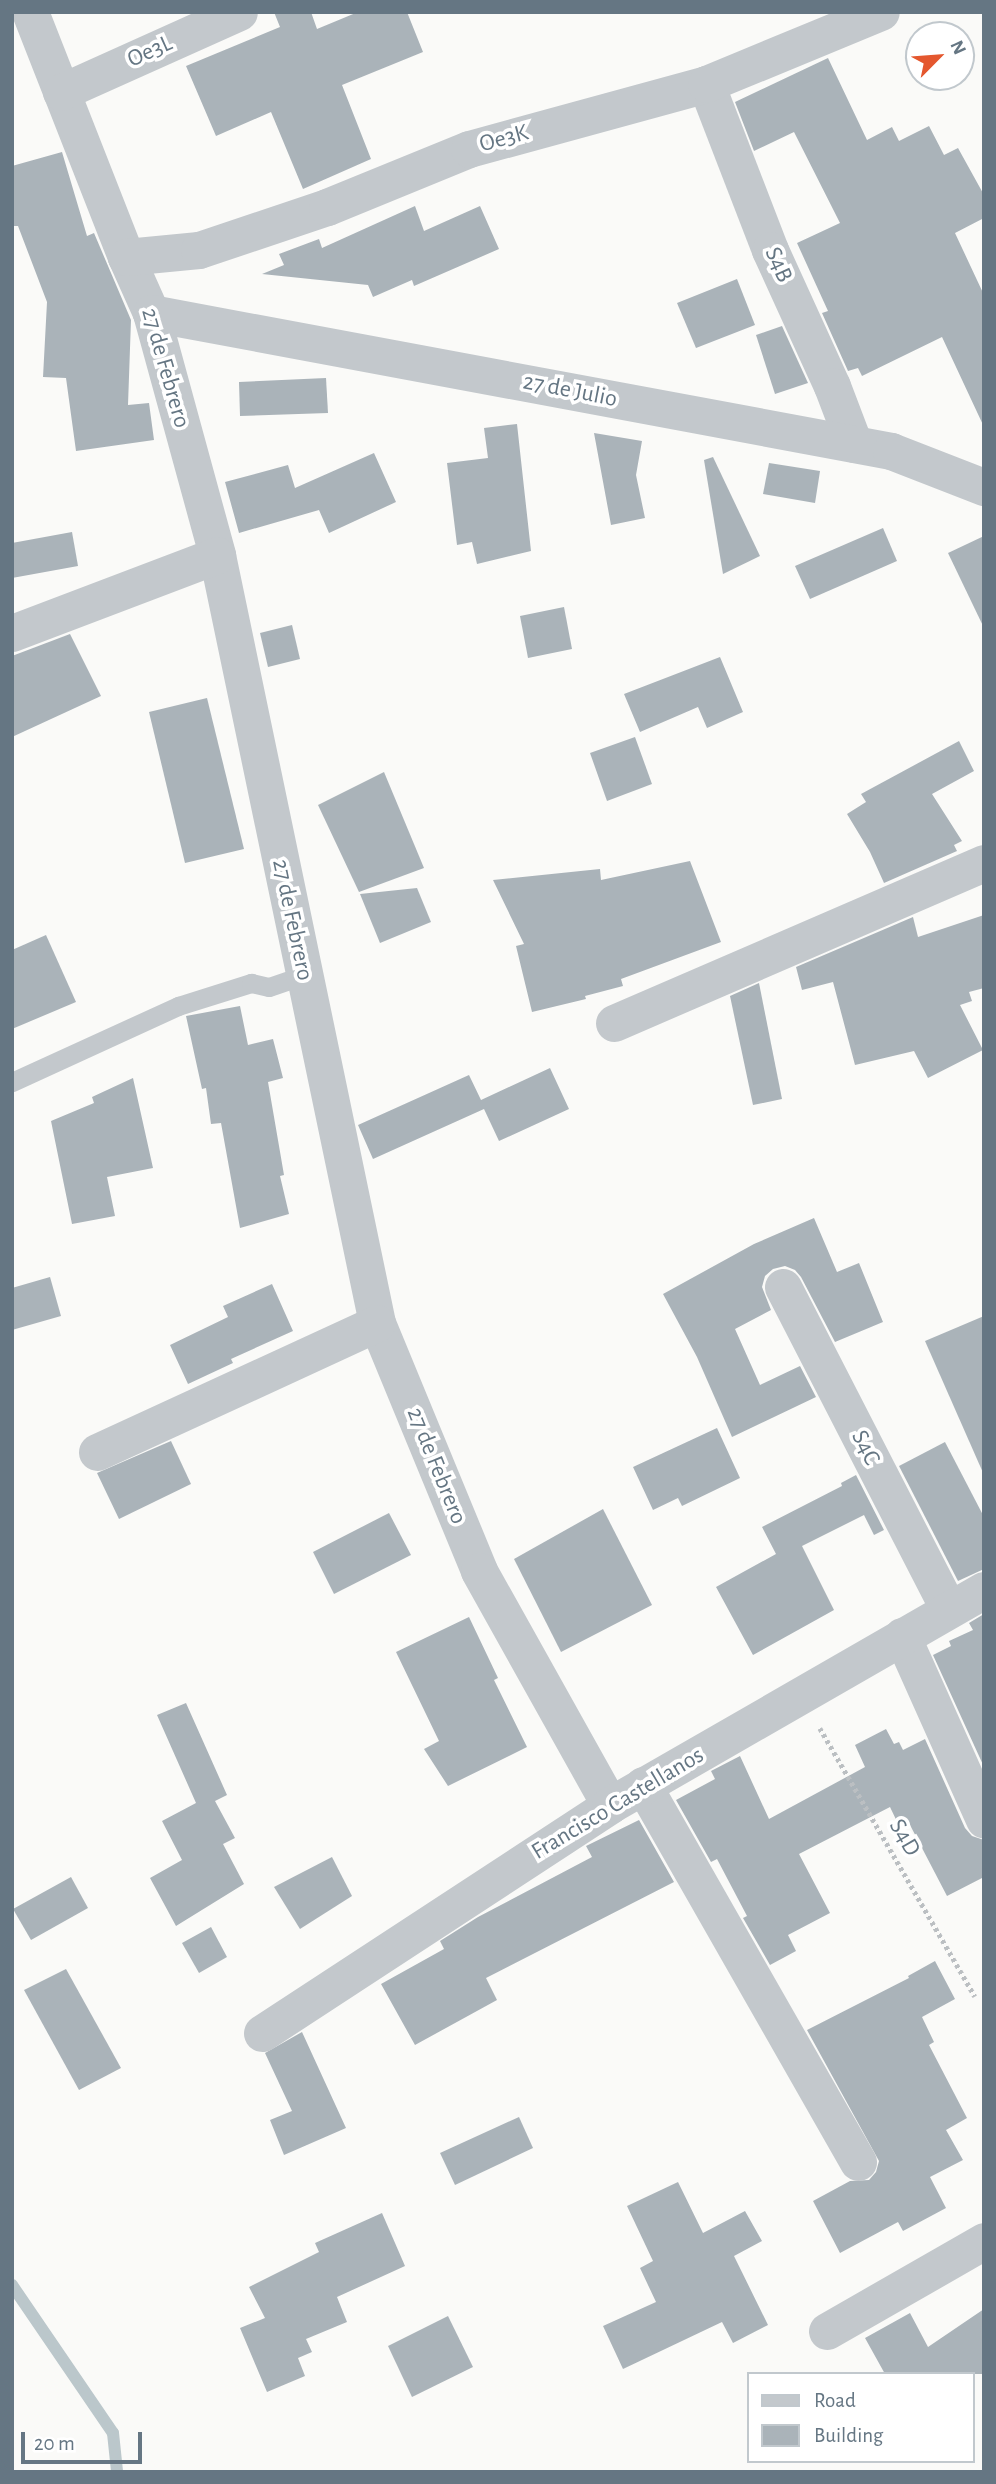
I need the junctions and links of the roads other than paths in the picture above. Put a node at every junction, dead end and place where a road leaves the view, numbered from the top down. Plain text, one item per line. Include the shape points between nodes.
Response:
1 (30, 12) edge
2 (239, 12) edge
3 (881, 12) edge
4 (706, 84) junction
5 (61, 92) junction
6 (126, 257) junction
7 (151, 313) junction
8 (853, 444) junction
9 (984, 487) edge
10 (216, 555) junction
11 (12, 633) edge
12 (984, 863) edge
13 (304, 975) junction
14 (614, 1023) dead end
15 (12, 1083) edge
16 (783, 1287) dead end
17 (377, 1323) junction
18 (97, 1452) dead end
19 (984, 1590) edge
20 (948, 1608) junction
21 (902, 1636) junction
22 (643, 1785) junction
23 (610, 1805) junction
24 (984, 1819) edge
25 (262, 2033) dead end
26 (858, 2162) dead end
27 (984, 2241) edge
28 (827, 2330) dead end

1 - 5 street, 27 de Febrero
2 - 5 street, Oe3L
3 - 4 street, Oe3K
4 - 6 street, Oe3K via 469,149 327,207 199,250
4 - 8 street, S4B via 770,250 832,386
5 - 6 street, 27 de Febrero
6 - 7 street, 27 de Febrero
7 - 8 street, 27 de Julio
7 - 10 street, 27 de Febrero
8 - 9 street, 27 de Julio via 891,451
10 - 11 street
10 - 13 street, 27 de Febrero
12 - 14 street
13 - 15 lane via 269,987 251,983 178,1006
13 - 17 street, 27 de Febrero
16 - 20 street, S4C
17 - 18 street
17 - 23 street, 27 de Febrero via 479,1571
19 - 20 street, Francisco Castellanos
20 - 21 street, Francisco Castellanos
21 - 22 street, Francisco Castellanos
21 - 24 street
22 - 23 street, Francisco Castellanos
22 - 26 street
23 - 25 street, Francisco Castellanos
27 - 28 street

